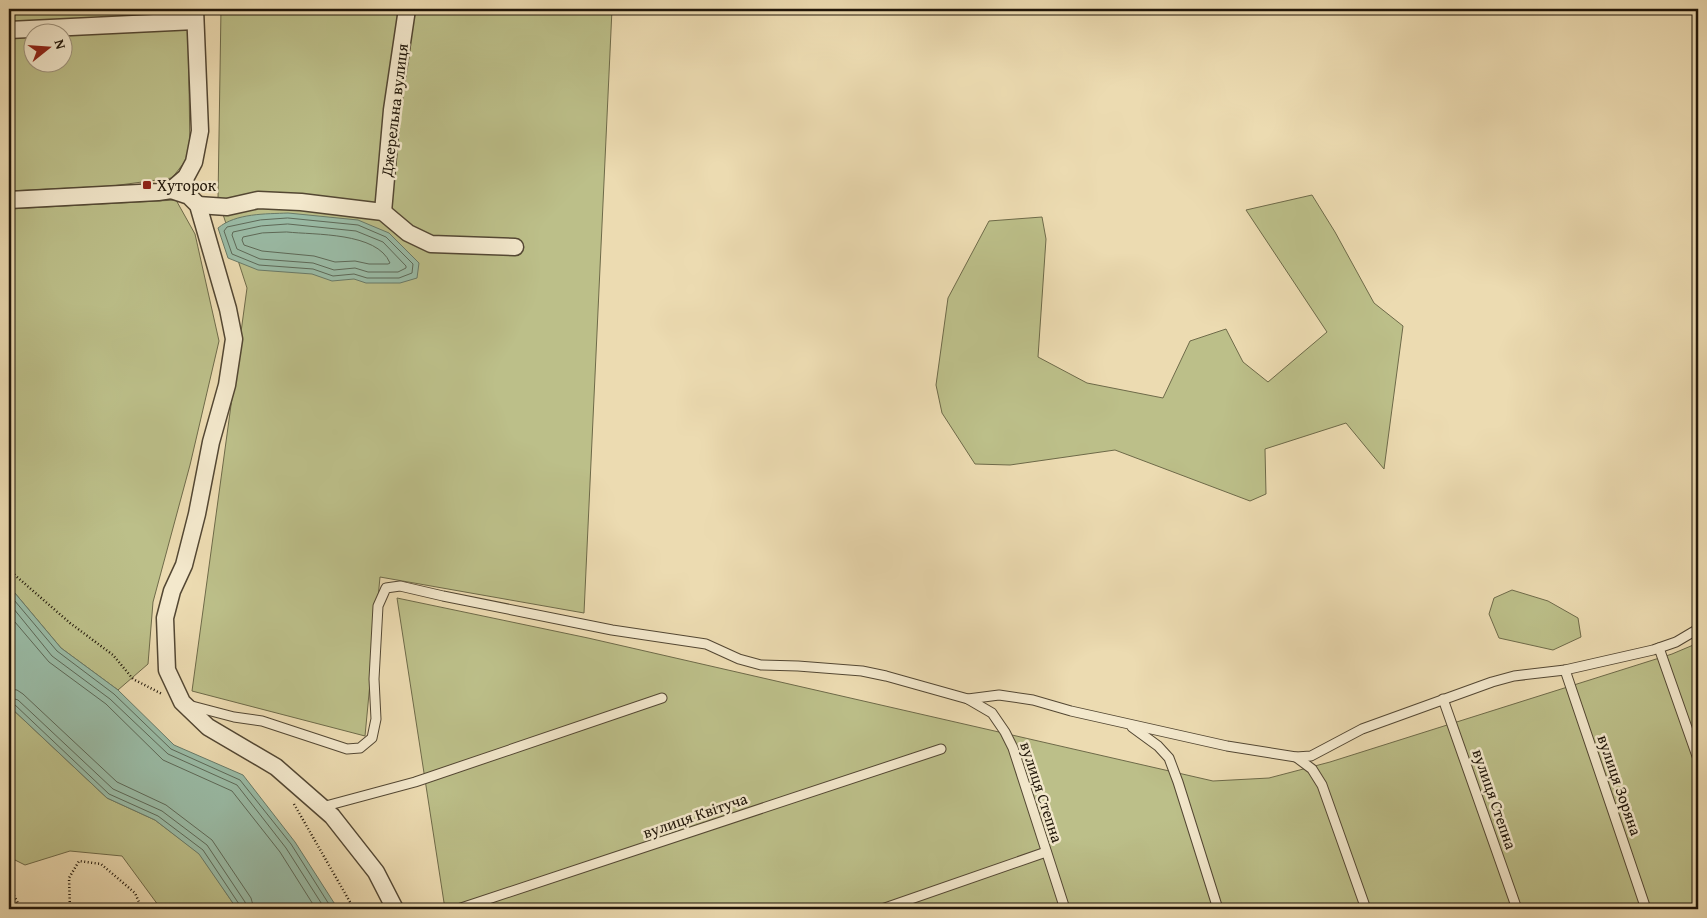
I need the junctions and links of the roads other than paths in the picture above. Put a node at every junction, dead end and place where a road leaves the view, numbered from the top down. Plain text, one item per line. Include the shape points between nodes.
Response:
1 (408, 9) edge
2 (195, 15) edge
3 (9, 30) edge
4 (171, 190) junction
5 (9, 200) edge
6 (198, 205) junction
7 (383, 212) junction
8 (515, 247) dead end
9 (1698, 629) edge
10 (1659, 648) junction
11 (1565, 670) junction
12 (662, 698) dead end
13 (968, 699) junction
14 (1443, 699) junction
15 (182, 702) junction
16 (1128, 724) junction
17 (941, 748) dead end
18 (1296, 757) junction
19 (1698, 759) edge
20 (322, 807) junction
21 (1046, 852) junction
22 (395, 909) edge
23 (458, 909) edge
24 (882, 909) edge
25 (1065, 909) edge
26 (1218, 909) edge
27 (1366, 909) edge
28 (1517, 909) edge
29 (1646, 909) edge

1 - 7 street, Джерельна вулиця via 392,110
2 - 3 street
2 - 4 street via 200,131 194,162 186,177
4 - 5 street
4 - 6 street via 189,196
6 - 7 street via 227,207 258,200
6 - 15 street via 234,339 227,385 211,442 197,514 165,618 167,670
7 - 8 street via 408,233 431,244
9 - 10 lane
10 - 11 lane
10 - 19 lane
11 - 14 lane via 1506,678
11 - 29 lane, вулиця Зоряна
12 - 20 lane via 415,782
13 - 15 lane via 862,671 761,665 706,644 612,630 400,586 386,588 378,606 374,679 376,719 372,738 360,748 347,749 262,721 203,710
13 - 16 lane via 999,695 1033,700
13 - 21 lane, вулиця Степна via 992,714 1006,732
14 - 18 lane via 1362,729 1311,756
14 - 28 lane, вулиця Степна
15 - 20 street via 208,727 276,767
16 - 18 lane via 1227,746
16 - 26 lane via 1169,758
17 - 23 lane, вулиця Квітуча
18 - 27 lane via 1312,769 1322,784
20 - 22 street via 376,872
21 - 24 lane
21 - 25 lane, вулиця Степна

